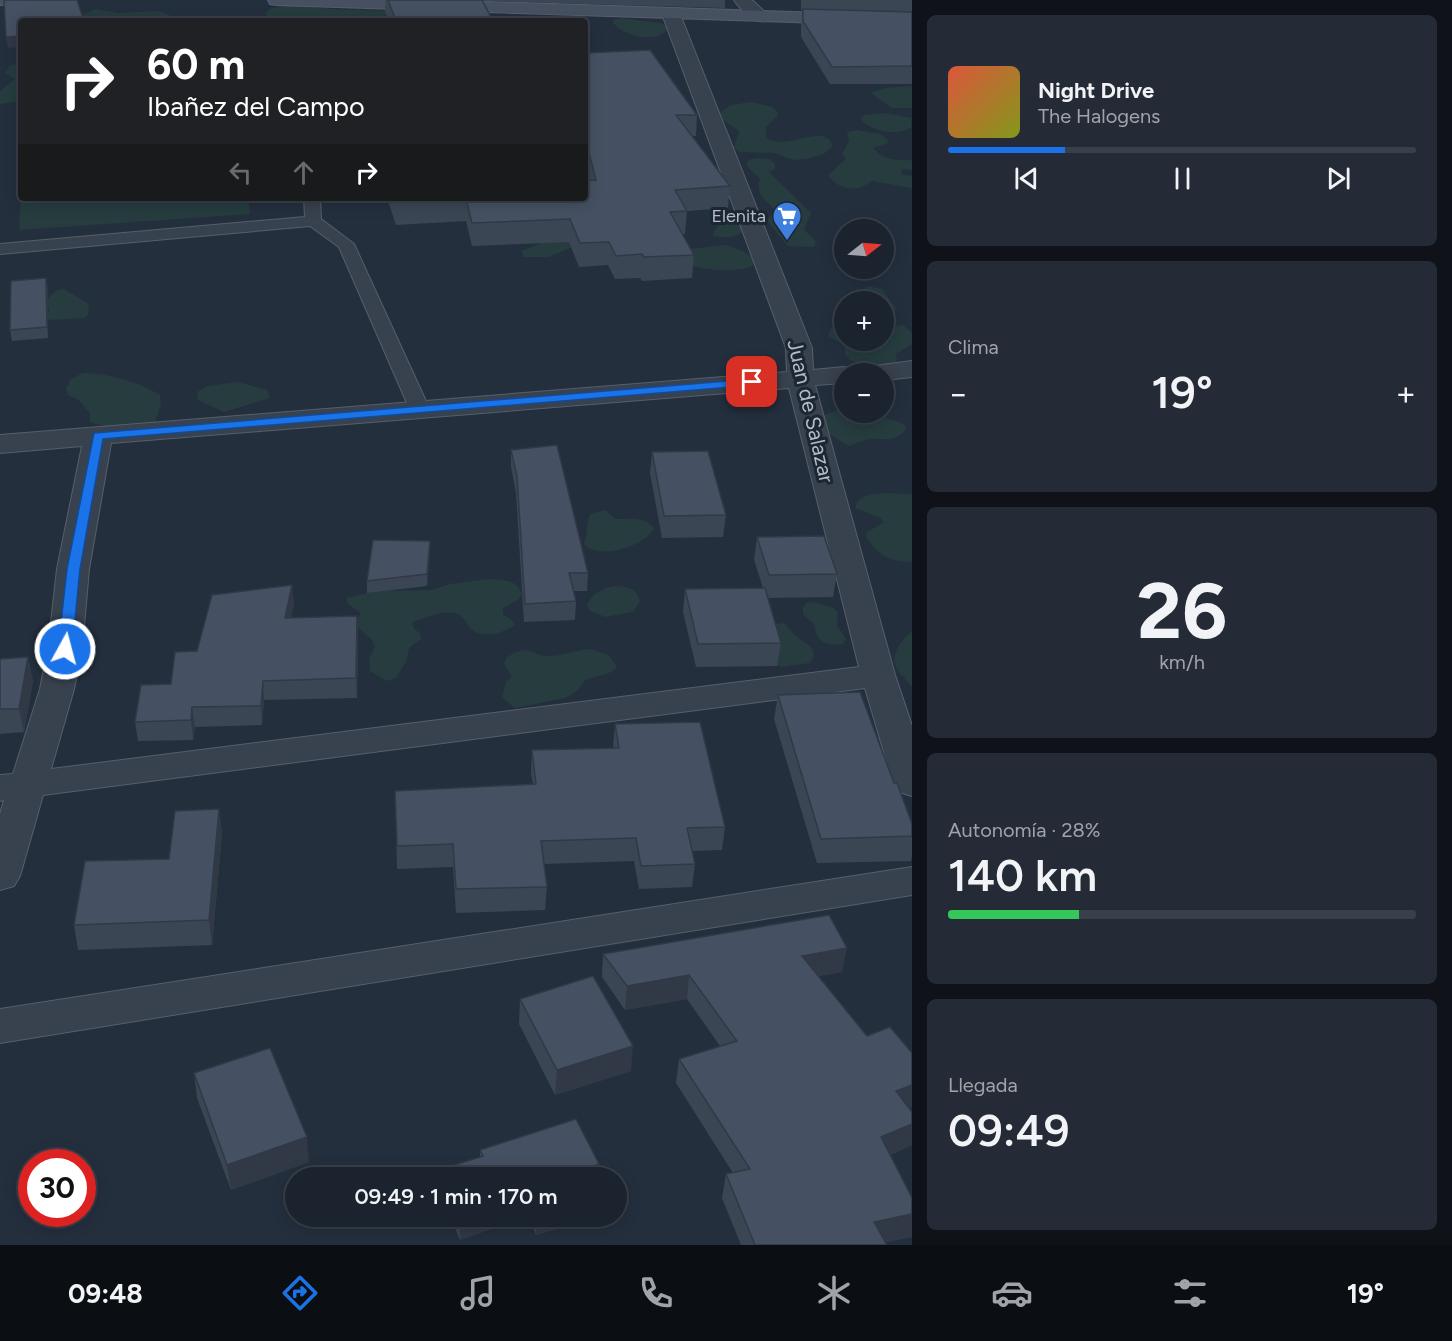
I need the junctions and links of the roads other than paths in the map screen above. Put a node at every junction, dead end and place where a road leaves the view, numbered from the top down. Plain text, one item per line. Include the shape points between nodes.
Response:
1 (0, 0) edge
2 (6, 0) edge
3 (276, 0) edge
4 (742, 0) edge
5 (671, 14) junction
6 (761, 17) junction
7 (912, 21) edge
8 (312, 201) edge
9 (313, 221) junction
10 (0, 249) edge
11 (912, 369) edge
12 (894, 371) edge
13 (834, 376) edge
14 (800, 379) junction
15 (420, 410) junction
16 (98, 436) junction
17 (0, 444) edge
18 (878, 675) junction
19 (912, 783) edge
20 (14, 786) edge
21 (0, 876) edge
22 (912, 881) edge
23 (0, 1026) edge

1 - 2 street
3 - 5 street
4 - 6 street
5 - 6 street
5 - 14 street, Juan de Salazar via 799,348
6 - 7 street
8 - 9 lane
9 - 10 lane
9 - 15 lane via 346,244
11 - 12 street
13 - 14 street
14 - 15 street
14 - 18 street, Juan de Salazar
15 - 16 street
16 - 17 street
16 - 20 street via 73,569 61,669
18 - 19 street, Juan de Salazar
18 - 20 street
20 - 21 street
22 - 23 street

